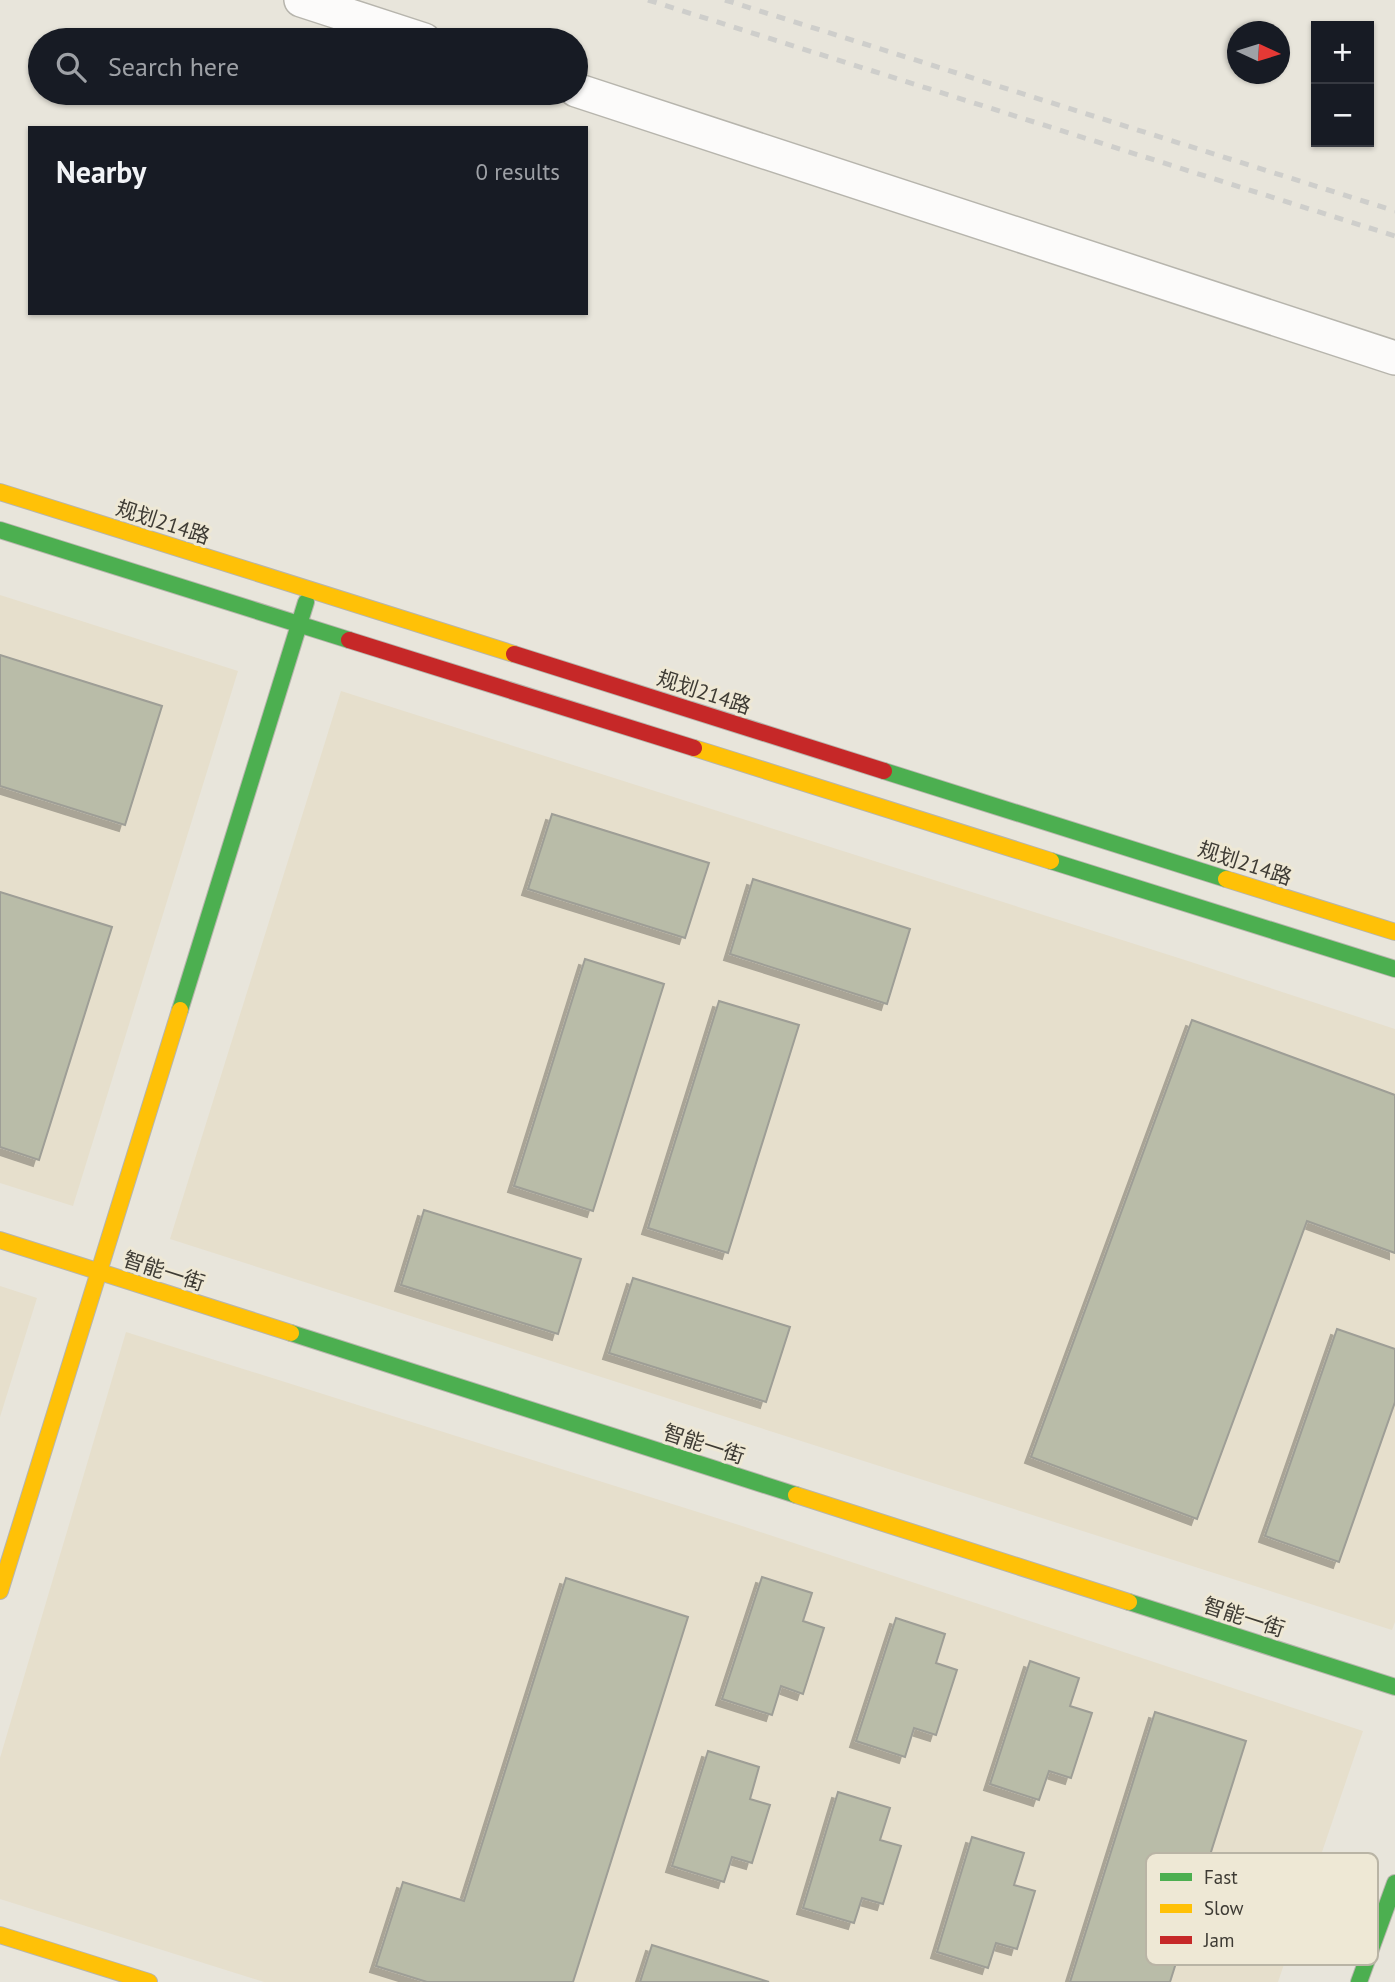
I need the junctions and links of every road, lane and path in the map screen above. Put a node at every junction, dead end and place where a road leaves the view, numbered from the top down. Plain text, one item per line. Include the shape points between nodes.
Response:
1 (301, 0) edge
2 (387, 28) edge
3 (588, 94) edge
4 (1395, 358) edge
5 (0, 492) edge
6 (0, 530) edge
7 (309, 590) junction
8 (299, 626) junction
9 (1395, 932) edge
10 (1395, 969) edge
11 (0, 1240) edge
12 (100, 1272) junction
13 (0, 1591) edge
14 (1395, 1687) edge
15 (1395, 1882) edge
16 (1378, 1929) edge
17 (0, 1935) edge
18 (1365, 1965) edge
19 (149, 1982) edge
20 (1359, 1982) edge

1 - 2 street
3 - 4 street
5 - 7 main road, 规划214路
6 - 8 main road
7 - 8 main road
7 - 9 main road, 规划214路
8 - 10 main road
8 - 12 main road
11 - 12 main road, 智能一街
12 - 13 main road
12 - 14 main road, 智能一街
15 - 16 main road
17 - 19 main road
18 - 20 main road

